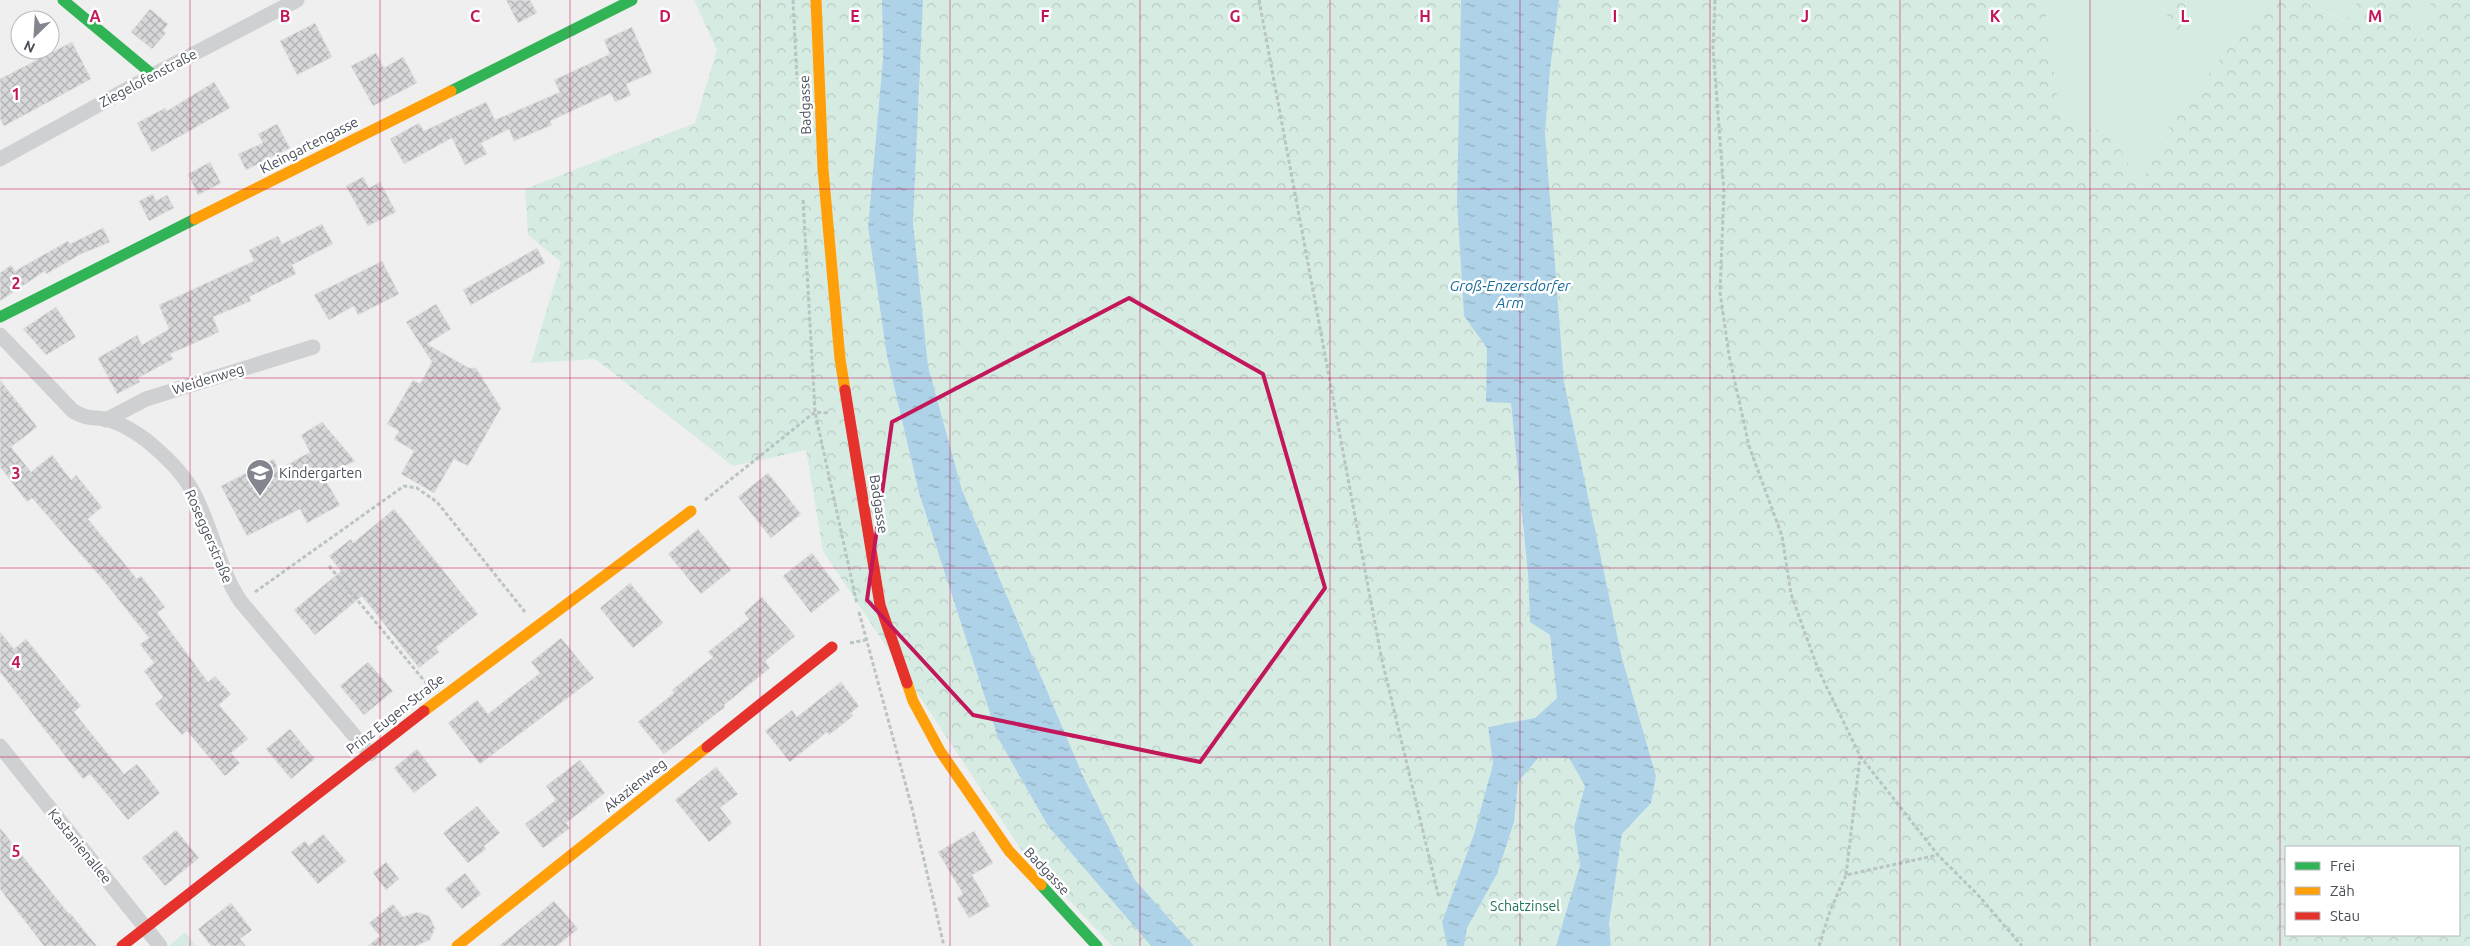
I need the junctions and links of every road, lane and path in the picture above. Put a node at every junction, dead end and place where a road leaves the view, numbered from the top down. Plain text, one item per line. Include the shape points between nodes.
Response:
1 (63, 0) edge
2 (297, 0) edge
3 (632, 0) edge
4 (816, 0) edge
5 (1259, 0) edge
6 (1714, 0) edge
7 (153, 75) junction
8 (0, 159) edge
9 (0, 317) edge
10 (0, 335) edge
11 (313, 347) dead end
12 (849, 415) junction
13 (106, 420) junction
14 (690, 511) joint
15 (329, 566) dead end
16 (241, 602) junction
17 (536, 626) junction
18 (832, 647) joint
19 (894, 652) junction
20 (439, 698) junction
21 (0, 746) edge
22 (370, 754) junction
23 (1860, 756) junction
24 (1938, 854) junction
25 (1846, 875) junction
26 (1439, 898) dead end
27 (145, 928) junction
28 (122, 946) edge
29 (160, 946) edge
30 (457, 946) edge
31 (1098, 946) edge
32 (1819, 946) edge
33 (2022, 946) edge

1 - 7 street
2 - 7 street, Ziegelofenstraße
3 - 9 street, Kleingartengasse
4 - 12 street, Badgasse via 823,169 840,359
5 - 26 path via 1381,656
6 - 23 path via 1724,194 1720,292 1729,355 1750,446 1782,536 1791,594 1818,669
7 - 8 street, Ziegelofenstraße
10 - 13 street, Roseggerstraße via 73,411 85,418
11 - 13 street, Weidenweg via 146,398
12 - 14 path via 815,412
12 - 19 street, Badgasse via 880,605
13 - 16 street, Roseggerstraße via 146,440 192,490 228,583
14 - 17 street, Prinz Eugen-Straße
15 - 20 path
16 - 17 path via 404,486 417,488 437,502
16 - 22 street, Roseggerstraße
17 - 20 street, Prinz Eugen-Straße
18 - 19 path via 865,640
18 - 30 street, Akazienweg
19 - 31 street, Badgasse via 912,702 940,750 1004,844
20 - 22 street, Prinz Eugen-Straße
21 - 27 street, Kastanienallee
22 - 27 street, Prinz Eugen-Straße
23 - 24 path
23 - 25 path
24 - 25 path
24 - 33 path
25 - 32 path
27 - 28 street, Prinz Eugen-Straße
27 - 29 street, Kastanienallee

